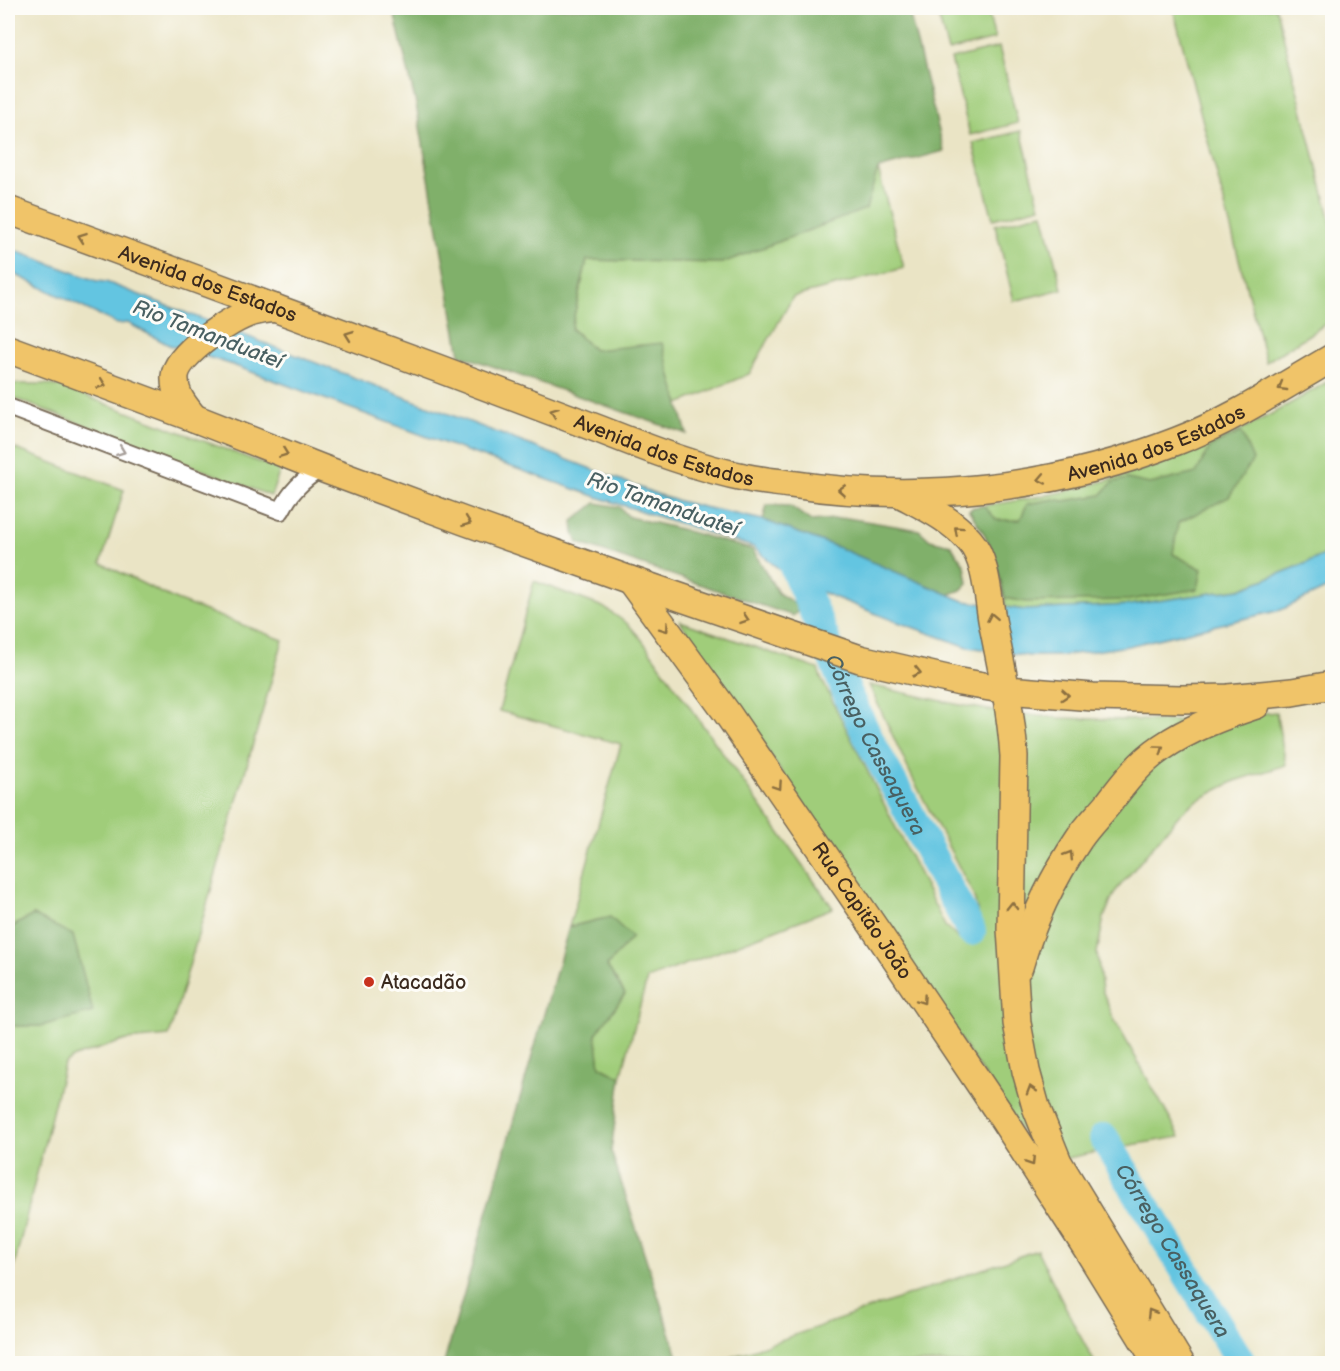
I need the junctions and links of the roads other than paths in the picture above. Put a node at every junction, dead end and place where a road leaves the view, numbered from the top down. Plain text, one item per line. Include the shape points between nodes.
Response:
1 (8, 210) edge
2 (275, 308) junction
3 (8, 350) edge
4 (1332, 358) edge
5 (56, 368) junction
6 (8, 371) edge
7 (8, 407) edge
8 (194, 418) junction
9 (321, 468) junction
10 (900, 493) junction
11 (630, 580) junction
12 (1332, 685) edge
13 (1007, 690) junction
14 (1292, 693) junction
15 (1014, 985) junction
16 (1095, 1241) junction
17 (1158, 1364) edge
18 (1180, 1364) edge

2 -> 1 highway, Avenida dos Estados
2 - 8 highway via 252,312 227,324 180,363 175,374 179,400
10 -> 2 highway, Avenida dos Estados via 822,489 759,480 676,459
3 - 5 highway
4 -> 10 highway, Avenida dos Estados via 1223,420 1123,459 1002,487
5 - 6 highway
5 -> 8 highway
7 -> 9 street via 281,512 294,490
8 -> 9 highway
9 -> 11 highway
13 -> 10 highway via 980,557 971,542 946,520
11 -> 13 highway via 860,658
11 -> 16 highway, Rua Capitão João via 728,713 1002,1117
12 - 14 highway
13 -> 14 highway via 1182,699
15 -> 13 highway via 1014,756
15 -> 14 highway via 1026,941 1060,869 1138,767 1185,732
16 -> 15 highway via 1040,1117 1026,1071
16 - 17 highway
18 -> 16 highway

